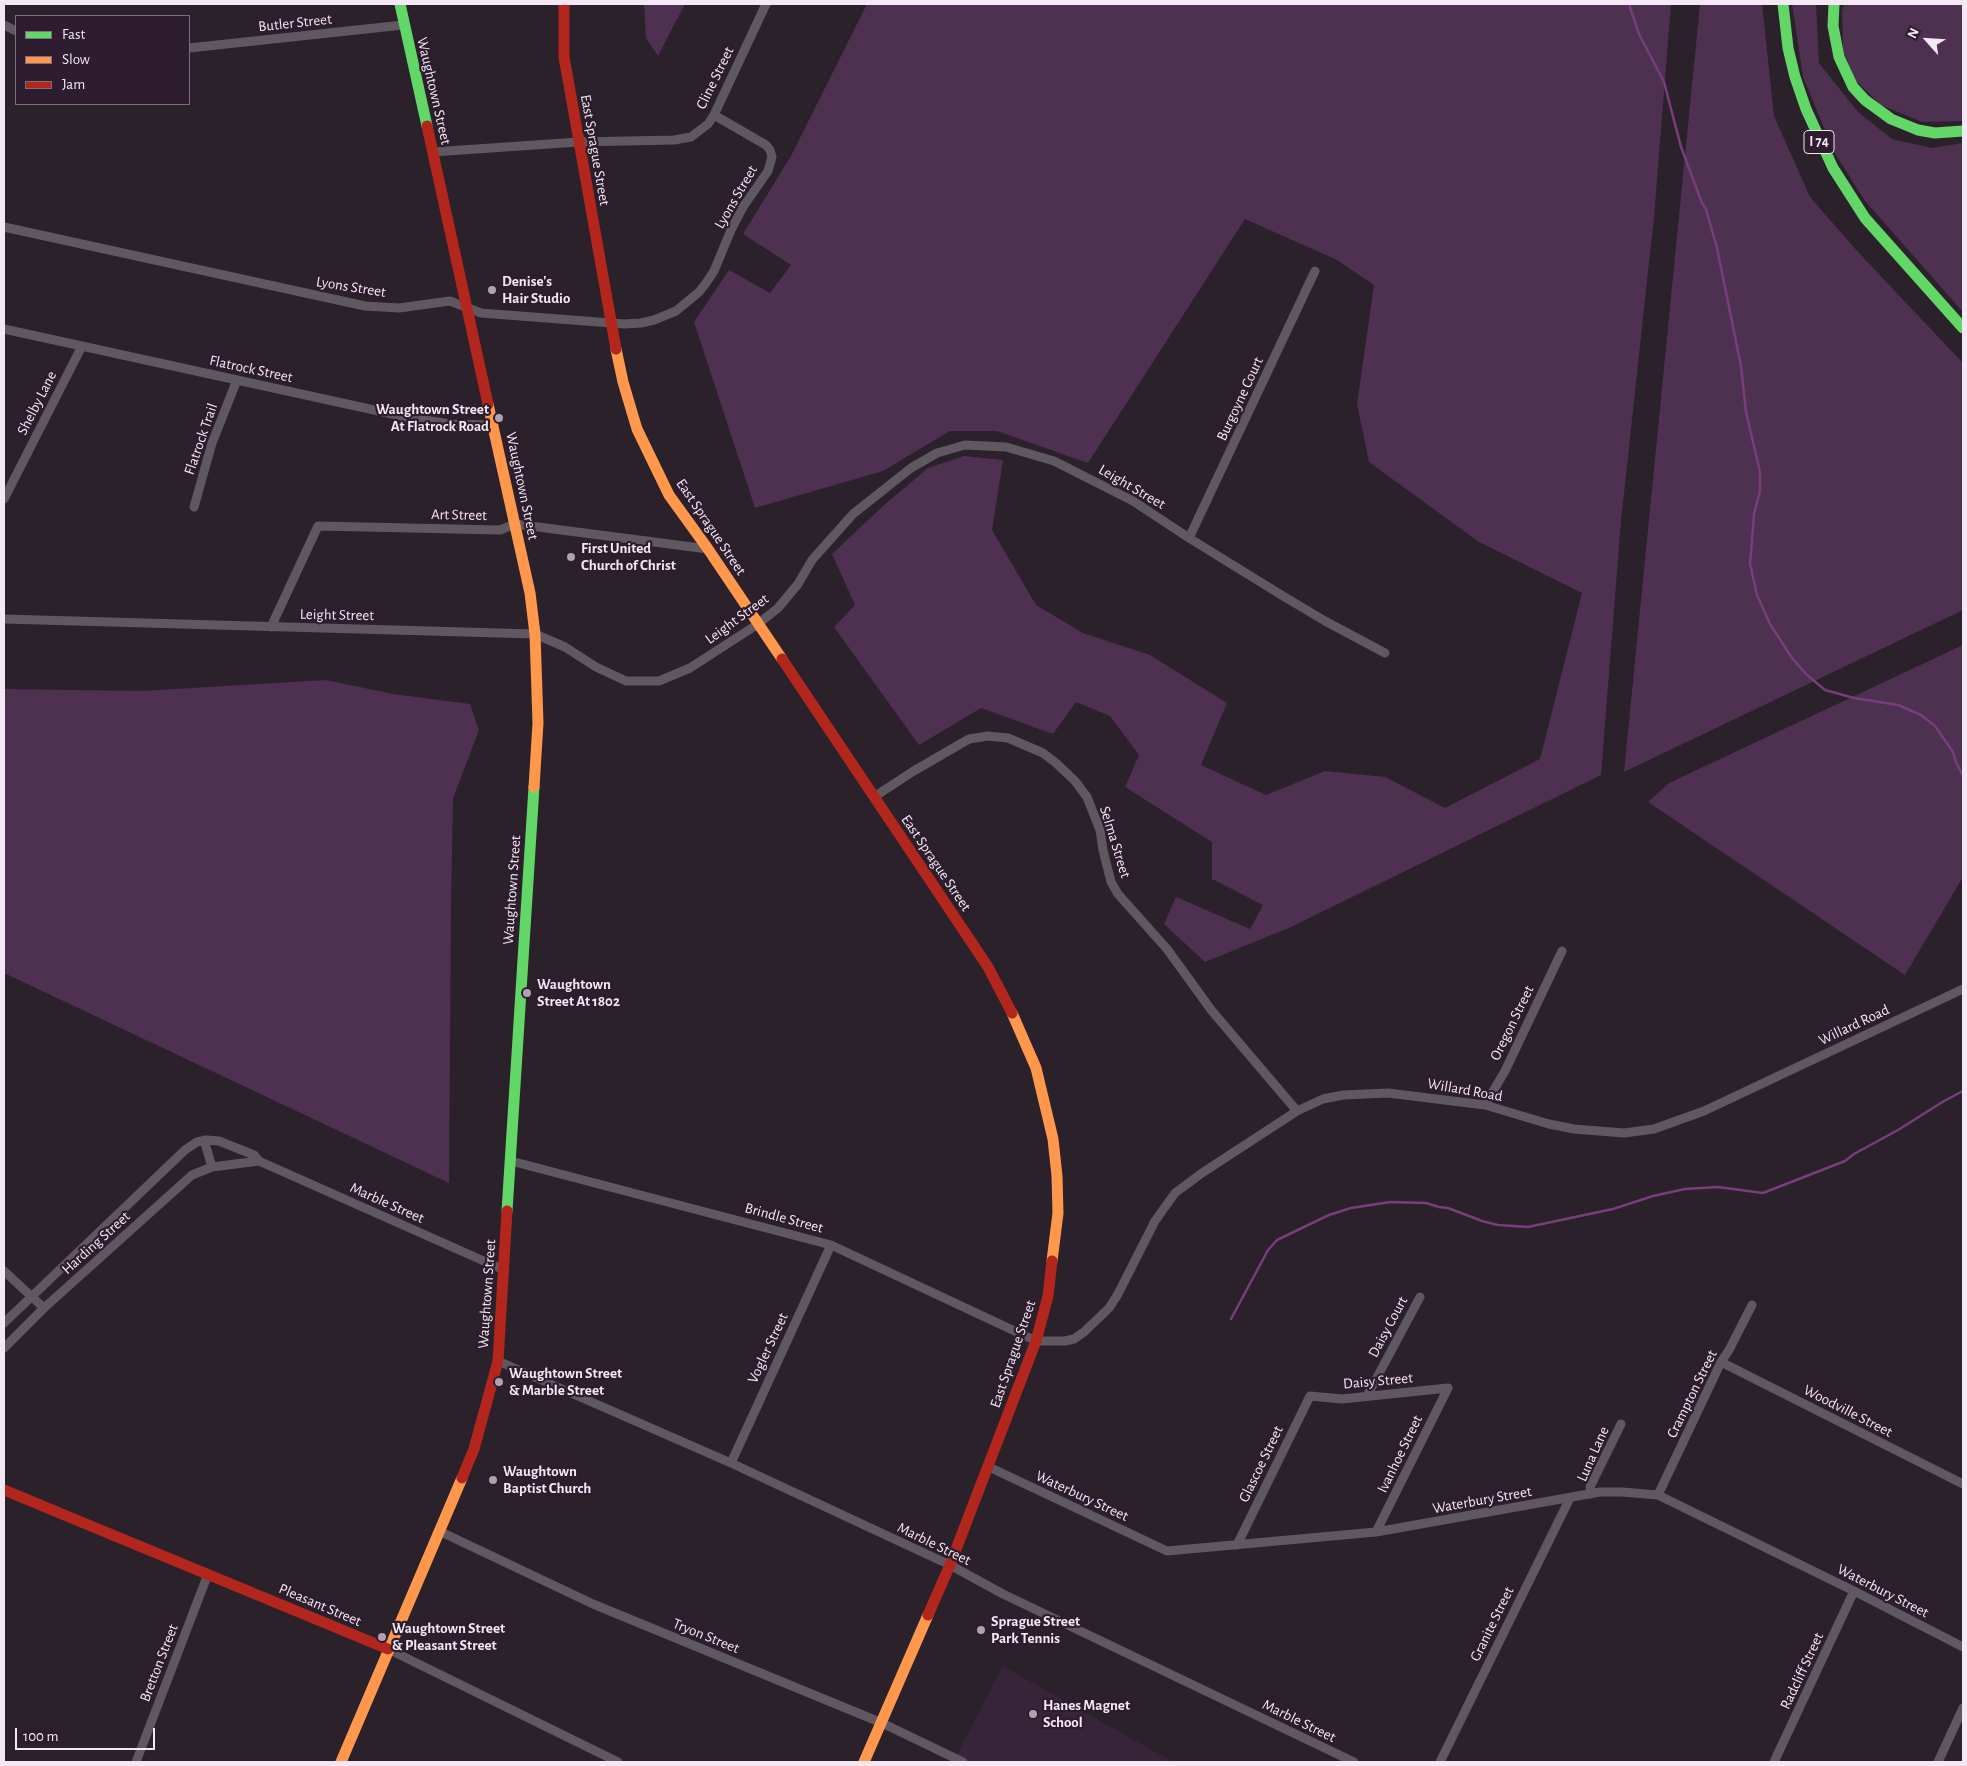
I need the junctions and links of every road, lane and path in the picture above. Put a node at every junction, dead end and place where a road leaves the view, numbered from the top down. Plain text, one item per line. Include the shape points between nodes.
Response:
1 (400, 4) edge
2 (564, 4) edge
3 (766, 4) edge
4 (1783, 4) edge
5 (1834, 4) edge
6 (403, 25) junction
7 (190, 48) edge
8 (714, 115) junction
9 (1963, 130) edge
10 (578, 142) junction
11 (433, 152) junction
12 (4, 227) edge
13 (1315, 271) dead end
14 (467, 308) junction
15 (611, 323) junction
16 (1963, 328) edge
17 (4, 329) edge
18 (82, 346) junction
19 (237, 380) junction
20 (494, 425) junction
21 (4, 499) edge
22 (194, 507) dead end
23 (514, 524) junction
24 (1189, 538) junction
25 (708, 549) junction
26 (4, 619) edge
27 (758, 624) junction
28 (271, 627) junction
29 (535, 634) junction
30 (1385, 653) dead end
31 (874, 797) junction
32 (1562, 951) dead end
33 (1963, 989) edge
34 (1485, 1105) junction
35 (1297, 1111) junction
36 (204, 1140) junction
37 (259, 1161) junction
38 (511, 1162) junction
39 (212, 1167) junction
40 (830, 1245) junction
41 (504, 1270) junction
42 (4, 1272) edge
43 (31, 1296) junction
44 (1420, 1297) dead end
45 (1752, 1305) dead end
46 (44, 1308) junction
47 (4, 1323) edge
48 (1036, 1341) junction
49 (4, 1348) edge
50 (498, 1361) junction
51 (1721, 1362) junction
52 (1448, 1388) joint
53 (1310, 1396) joint
54 (1367, 1396) junction
55 (1620, 1424) dead end
56 (731, 1463) junction
57 (988, 1467) junction
58 (1963, 1484) edge
59 (4, 1490) edge
60 (1591, 1494) junction
61 (1658, 1495) junction
62 (1570, 1498) junction
63 (439, 1531) junction
64 (1376, 1532) junction
65 (1236, 1545) junction
66 (950, 1566) junction
67 (208, 1574) junction
68 (1854, 1591) junction
69 (1963, 1647) edge
70 (388, 1649) junction
71 (1963, 1708) edge
72 (882, 1724) junction
73 (136, 1762) edge
74 (341, 1762) edge
75 (618, 1762) edge
76 (864, 1762) edge
77 (963, 1762) edge
78 (1354, 1762) edge
79 (1440, 1762) edge
80 (1774, 1762) edge
81 (1938, 1762) edge

1 - 6 main road, Waughtown Street
2 - 10 main road, East Sprague Street via 564,57
3 - 8 street, Cline Street
4 - 16 main road, I 74 via 1795,77 1819,141 1833,168 1865,218
5 - 9 main road via 1833,26 1839,57 1845,74 1865,100 1891,119 1918,130 1935,133
6 - 7 street, Butler Street
6 - 11 main road, Waughtown Street
8 - 10 street, Cline Street via 691,137
8 - 15 street, Lyons Street via 766,144 772,157 768,171 743,207 714,271 699,292 676,311 654,320
10 - 11 street, Cline Street
10 - 15 main road, East Sprague Street
11 - 14 main road, Waughtown Street
12 - 14 street, Lyons Street via 365,306 399,308 450,301
13 - 24 street, Burgoyne Court
14 - 15 street, Lyons Street via 481,313
14 - 20 main road, Waughtown Street
15 - 25 main road, East Sprague Street via 638,429 669,495
17 - 18 street, Flatrock Street
18 - 19 street, Flatrock Street
18 - 21 street, Shelby Lane
19 - 20 street, Flatrock Street via 406,417 450,424
19 - 22 street, Flatrock Trail via 212,443
20 - 23 main road, Waughtown Street
23 - 25 street, Art Street
23 - 28 street, Art Street via 500,530 318,526
23 - 29 main road, Waughtown Street via 530,593
24 - 27 street, Leight Street via 1133,501 1054,461 1006,447 965,445 937,453 920,463 853,514 812,560 778,608
24 - 30 street, Leight Street via 1325,621
25 - 27 main road, East Sprague Street
26 - 28 street, Leight Street
27 - 29 street, Leight Street via 690,668 659,681 626,681
27 - 31 main road, East Sprague Street
28 - 29 street, Leight Street
29 - 38 main road, Waughtown Street via 538,723
31 - 35 street, Selma Street via 969,739 988,736 1008,738 1043,753 1087,796 1100,830 1111,882 1118,894
31 - 48 main road, East Sprague Street via 997,982 1036,1068 1053,1139 1058,1213 1048,1296
32 - 34 street, Oregon Street via 1505,1071
33 - 34 street, Willard Road via 1704,1111 1654,1129 1624,1132 1574,1129
34 - 35 street, Willard Road via 1366,1092 1323,1099
35 - 48 street, Willard Road via 1175,1193 1155,1221 1118,1294 1097,1321 1074,1339
36 - 37 street, Marble Street via 219,1140 254,1155
36 - 39 street
36 - 43 street, Harding Street via 185,1150
37 - 39 street
37 - 41 street, Marble Street
38 - 40 street, Brindle Street
38 - 41 main road, Waughtown Street
39 - 46 street, Harding Street via 192,1175
40 - 48 street, Brindle Street
40 - 56 street, Vogler Street
41 - 50 main road, Waughtown Street
42 - 43 street
43 - 46 street
43 - 47 street, Harding Street
44 - 54 street, Daisy Court
45 - 51 street, Crampton Street
46 - 49 street, Harding Street
48 - 57 main road, East Sprague Street
50 - 56 street, Marble Street
50 - 63 main road, Waughtown Street via 474,1450
51 - 58 street, Woodville Street
51 - 61 street, Crampton Street
52 - 54 street, Daisy Street
52 - 64 street, Ivanhoe Street
53 - 54 street, Daisy Street via 1342,1399
53 - 65 street, Glascoe Street
55 - 60 street, Luna Lane via 1590,1487
56 - 66 street, Marble Street
57 - 65 street, Waterbury Street via 1166,1551
57 - 66 main road, East Sprague Street
59 - 67 main road, Pleasant Street
60 - 61 street, Waterbury Street
60 - 62 street, Waterbury Street
61 - 68 street, Waterbury Street
62 - 64 street, Waterbury Street
62 - 79 street, Granite Street
63 - 70 main road, Waughtown Street
63 - 72 street, Tryon Street via 593,1604
64 - 65 street, Waterbury Street
66 - 72 main road, East Sprague Street
66 - 78 street, Marble Street
67 - 70 main road, Pleasant Street
67 - 73 street, Bretton Street
68 - 69 street, Waterbury Street
68 - 80 street, Radcliff Street
70 - 74 main road, Waughtown Street
70 - 75 street, Pleasant Street
71 - 81 street
72 - 76 main road, East Sprague Street
72 - 77 street, Tryon Street

